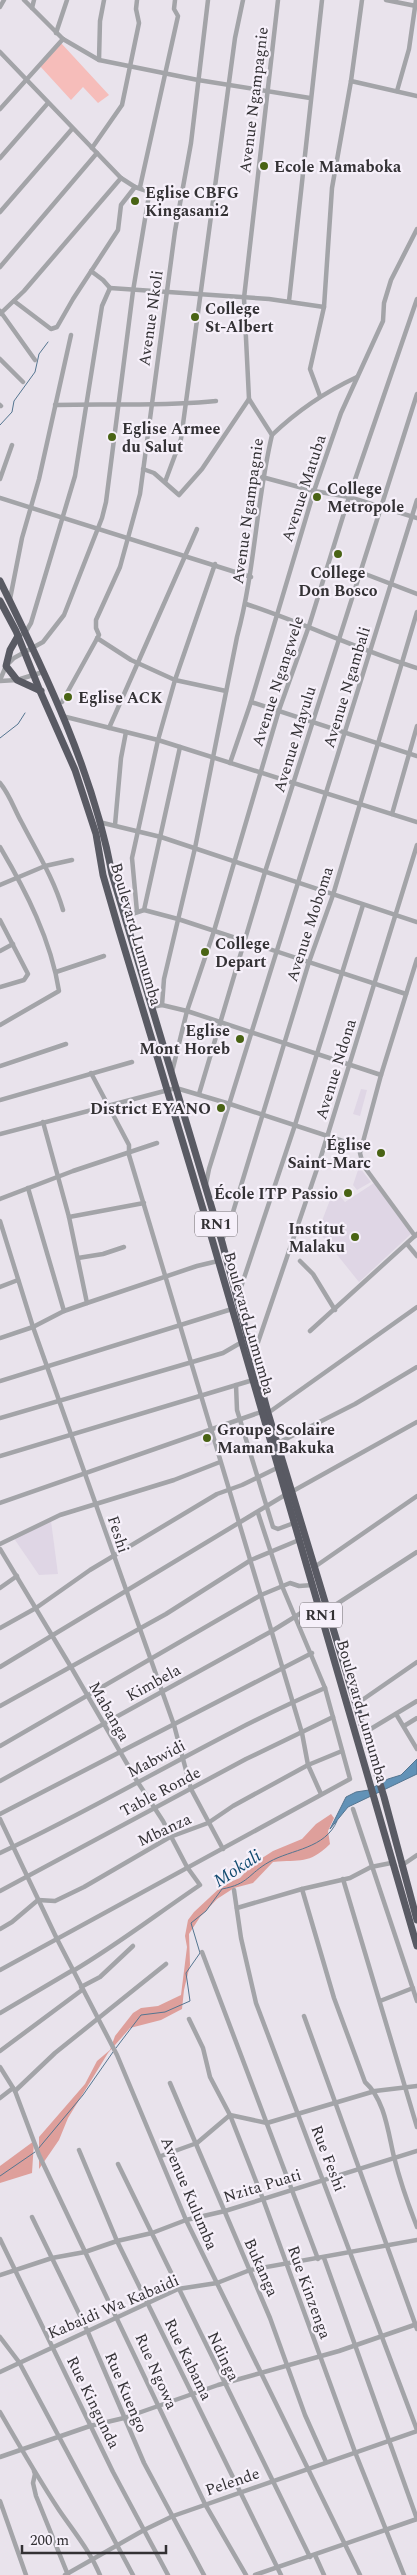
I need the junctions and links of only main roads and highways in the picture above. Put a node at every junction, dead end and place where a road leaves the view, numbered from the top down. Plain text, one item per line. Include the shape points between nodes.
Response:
1 (0, 581) edge
2 (0, 601) edge
3 (18, 636) junction
4 (28, 649) junction
5 (50, 688) junction
6 (40, 691) junction
7 (96, 823) junction
8 (127, 920) junction
9 (118, 927) junction
10 (199, 1164) junction
11 (190, 1168) junction
12 (233, 1304) junction
13 (265, 1412) junction
14 (303, 1522) junction
15 (294, 1524) junction
16 (417, 1920) edge
17 (417, 1946) edge

1 - 4 highway, Boulevard Lumumba / RN1 via 25,632
2 - 3 highway, Boulevard Lumumba / RN1
3 - 4 highway, Boulevard Lumumba / RN1
3 - 6 highway via 6,666 17,680
4 - 5 highway, Boulevard Lumumba / RN1
4 - 6 highway, Boulevard Lumumba / RN1
5 - 6 highway
5 - 7 highway, Boulevard Lumumba / RN1
6 - 7 highway, Boulevard Lumumba / RN1
7 - 8 highway, Boulevard Lumumba / RN1
7 - 9 highway, Boulevard Lumumba / RN1 via 103,875
8 - 9 highway
8 - 10 highway, Boulevard Lumumba / RN1
9 - 11 highway, Boulevard Lumumba / RN1
10 - 11 highway
10 - 12 highway, Boulevard Lumumba / RN1 via 222,1242
11 - 12 highway, Boulevard Lumumba / RN1
12 - 13 highway, Boulevard Lumumba / RN1
12 - 13 highway, Boulevard Lumumba / RN1 via 254,1354
13 - 14 highway, Boulevard Lumumba / RN1
13 - 15 highway, Boulevard Lumumba / RN1
14 - 15 highway
14 - 16 highway, Boulevard Lumumba / RN1
15 - 17 highway, Boulevard Lumumba / RN1

